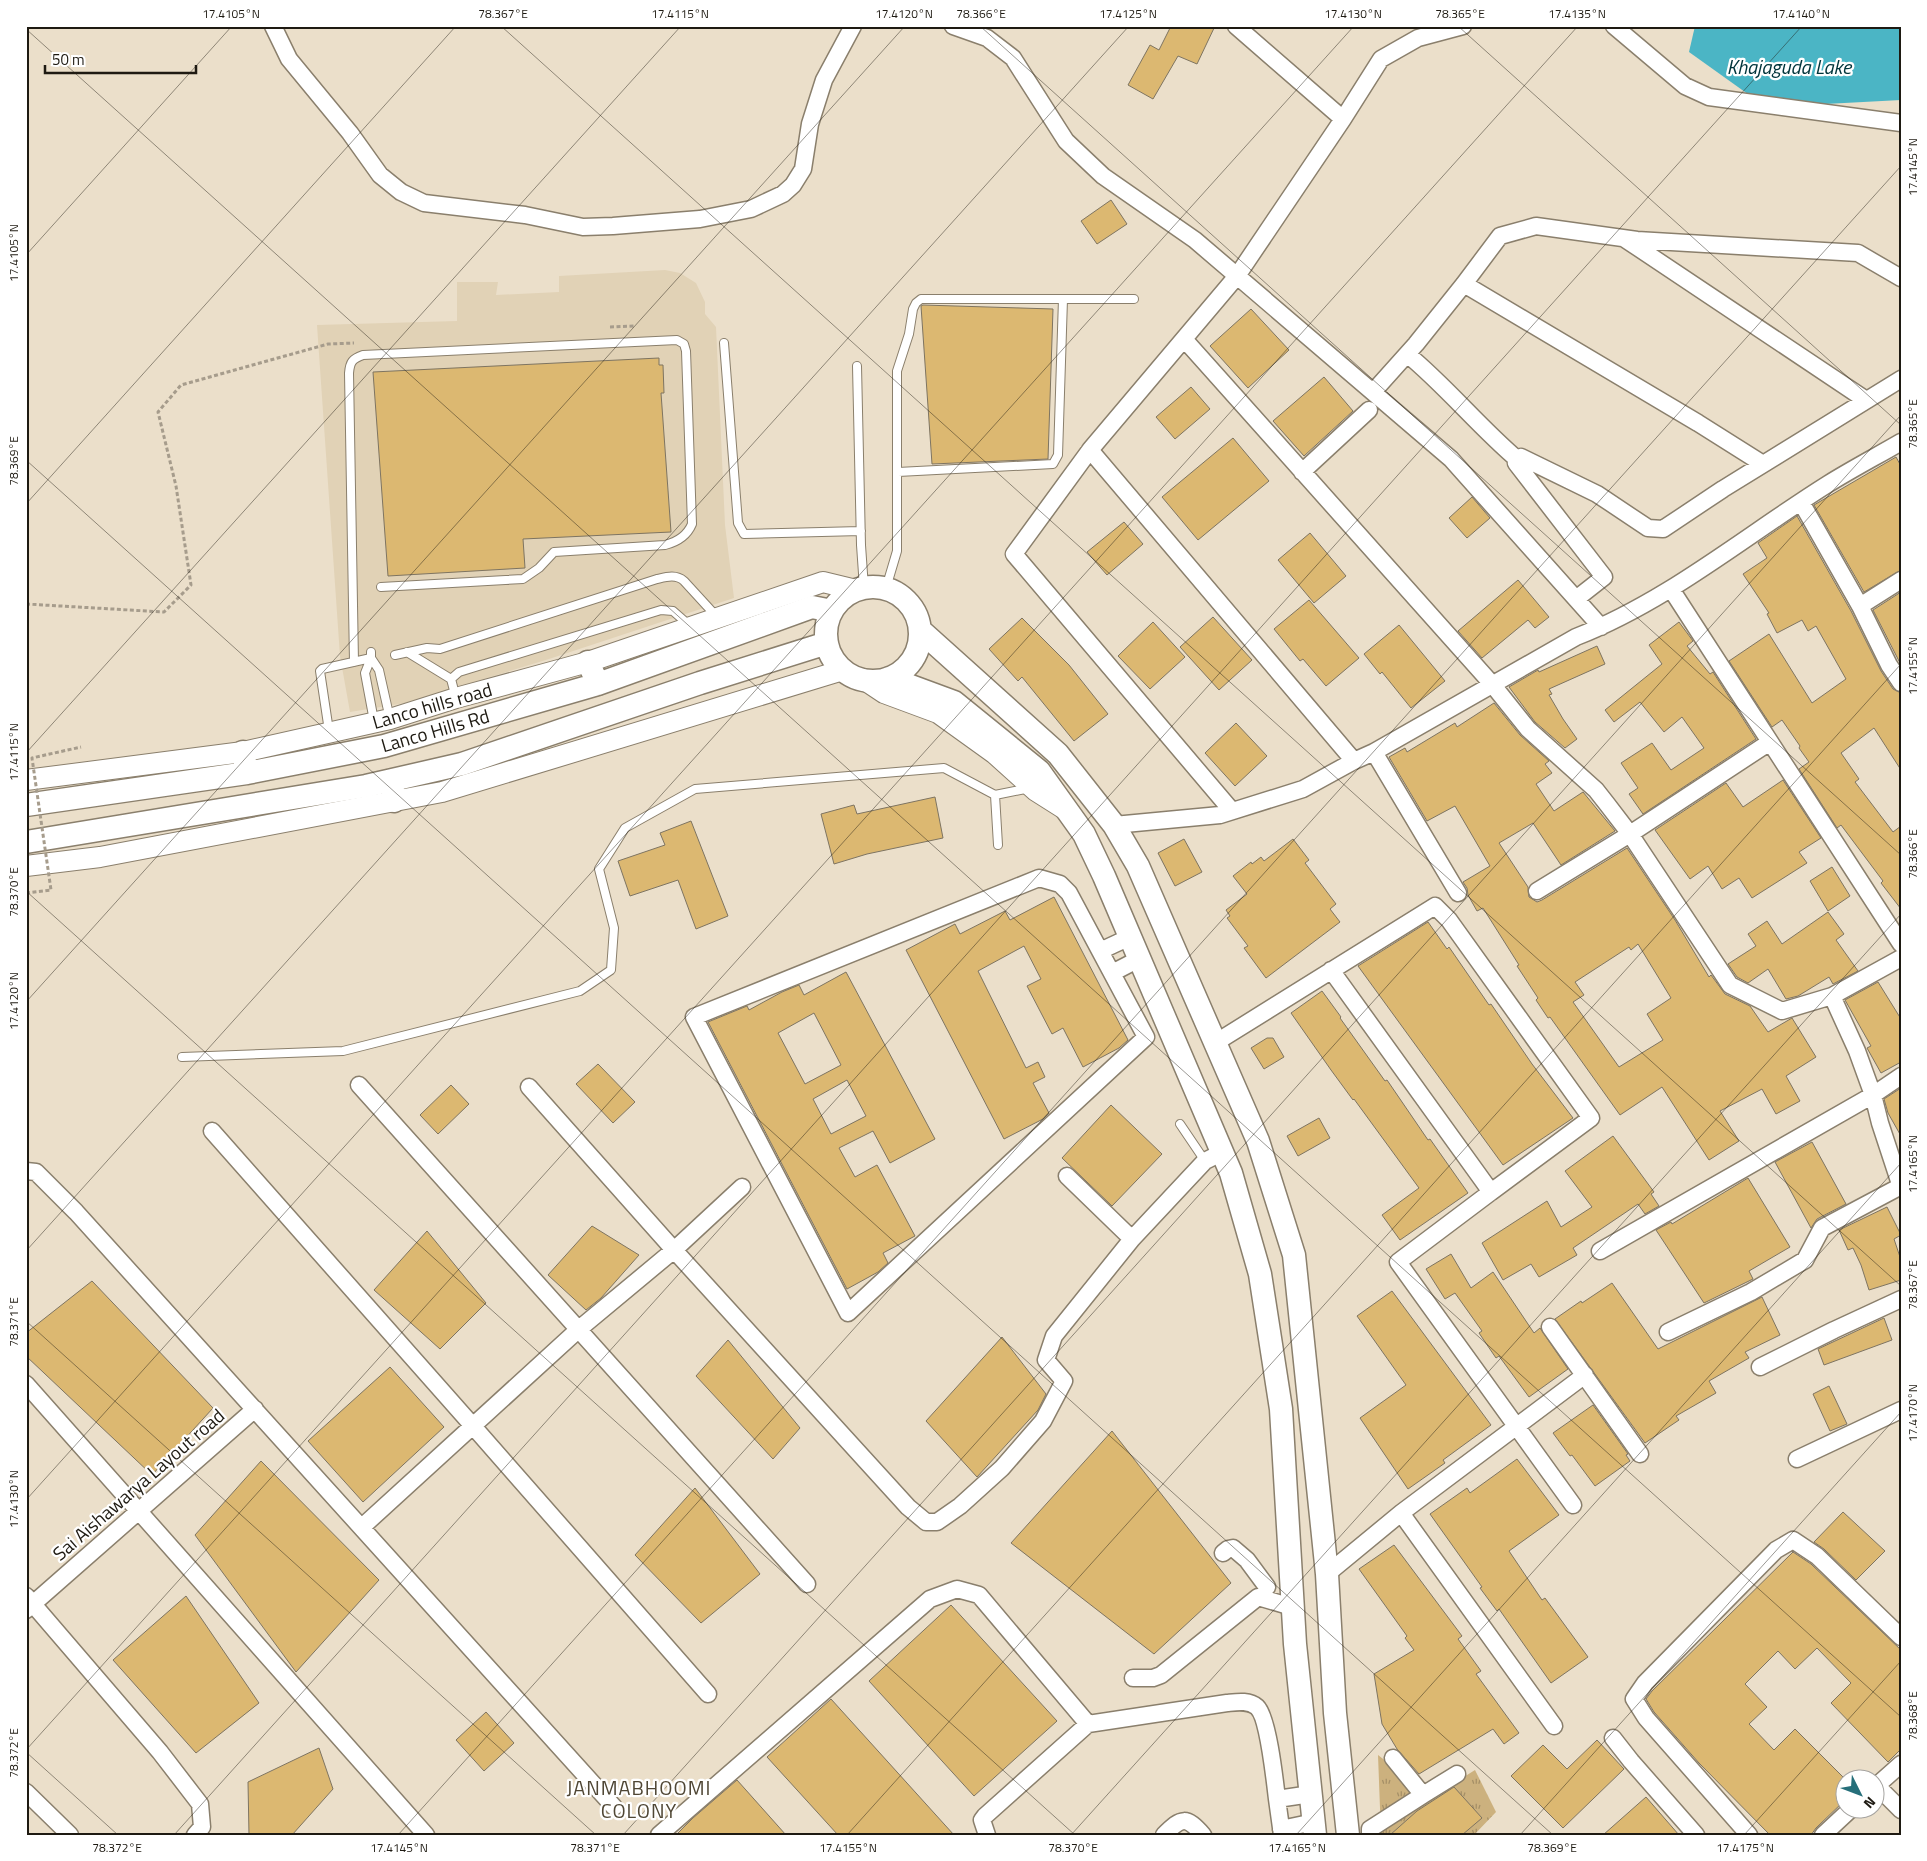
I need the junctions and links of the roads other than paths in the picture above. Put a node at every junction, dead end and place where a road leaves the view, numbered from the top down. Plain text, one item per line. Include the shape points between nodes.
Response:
1 (274, 26) edge
2 (853, 26) edge
3 (953, 26) edge
4 (1236, 26) edge
5 (1463, 26) edge
6 (1614, 26) edge
7 (1343, 119) junction
8 (1901, 124) edge
9 (1623, 238) junction
10 (1237, 276) junction
11 (1901, 278) edge
12 (1464, 284) junction
13 (1063, 299) junction
14 (1134, 299) dead end
15 (1184, 339) junction
16 (724, 343) dead end
17 (1407, 354) junction
18 (857, 366) dead end
19 (1901, 379) edge
20 (1373, 392) junction
21 (1866, 400) junction
22 (1369, 410) dead end
23 (1901, 442) edge
24 (1090, 450) junction
25 (1518, 460) junction
26 (1763, 464) junction
27 (898, 472) junction
28 (1302, 472) junction
29 (1801, 502) junction
30 (861, 531) junction
31 (1901, 580) edge
32 (381, 587) dead end
33 (868, 589) junction
34 (1671, 589) junction
35 (1576, 599) junction
36 (1860, 606) junction
37 (832, 611) junction
38 (718, 618) junction
39 (692, 627) junction
40 (1601, 627) junction
41 (920, 630) junction
42 (827, 643) junction
43 (408, 652) junction
44 (371, 655) junction
45 (395, 655) dead end
46 (354, 662) junction
47 (588, 662) junction
48 (1895, 662) edge
49 (853, 675) junction
50 (889, 678) junction
51 (1901, 683) edge
52 (598, 684) junction
53 (1492, 684) junction
54 (454, 688) junction
55 (382, 721) junction
56 (330, 733) junction
57 (1770, 742) junction
58 (1374, 752) junction
59 (1354, 761) junction
60 (245, 763) junction
61 (26, 780) edge
62 (1032, 788) junction
63 (393, 791) junction
64 (995, 795) junction
65 (26, 805) edge
66 (1232, 811) junction
67 (1068, 812) junction
68 (1114, 825) junction
69 (1630, 834) junction
70 (26, 842) edge
71 (998, 845) dead end
72 (26, 866) edge
73 (1537, 891) dead end
74 (1458, 893) dead end
75 (1130, 937) junction
76 (1901, 944) edge
77 (1100, 951) junction
78 (1901, 958) edge
79 (1139, 959) junction
80 (1331, 970) junction
81 (1112, 973) junction
82 (1832, 996) junction
83 (1215, 1043) junction
84 (182, 1057) dead end
85 (1901, 1076) edge
86 (359, 1085) dead end
87 (530, 1087) dead end
88 (1873, 1095) junction
89 (1180, 1124) dead end
90 (212, 1131) dead end
91 (1213, 1157) junction
92 (26, 1170) edge
93 (1067, 1176) dead end
94 (1901, 1186) edge
95 (742, 1187) dead end
96 (1491, 1192) junction
97 (1132, 1238) junction
98 (674, 1250) junction
99 (1600, 1251) dead end
100 (1901, 1299) edge
101 (1550, 1327) dead end
102 (579, 1328) junction
103 (1668, 1332) dead end
104 (1760, 1367) dead end
105 (1585, 1375) junction
106 (26, 1384) edge
107 (1308, 1396) junction
108 (1279, 1397) junction
109 (255, 1409) junction
110 (1901, 1410) edge
111 (472, 1425) junction
112 (1516, 1426) junction
113 (1640, 1454) dead end
114 (1797, 1459) dead end
115 (1573, 1505) dead end
116 (138, 1511) junction
117 (1400, 1513) junction
118 (362, 1527) junction
119 (1223, 1553) dead end
120 (1327, 1574) junction
121 (1291, 1580) junction
122 (807, 1584) dead end
123 (1263, 1592) junction
124 (29, 1603) edge
125 (1292, 1607) junction
126 (1901, 1637) edge
127 (1133, 1678) dead end
128 (708, 1694) dead end
129 (1088, 1724) junction
130 (1554, 1726) dead end
131 (1613, 1738) dead end
132 (1393, 1758) dead end
133 (1901, 1764) edge
134 (1457, 1774) dead end
135 (1884, 1780) edge
136 (26, 1792) edge
137 (1311, 1794) junction
138 (1423, 1794) junction
139 (1884, 1794) edge
140 (1277, 1799) junction
141 (614, 1807) dead end
142 (1901, 1810) edge
143 (1841, 1818) edge
144 (1314, 1828) edge
145 (1281, 1832) edge
146 (70, 1835) edge
147 (195, 1835) edge
148 (426, 1835) edge
149 (659, 1835) edge
150 (987, 1835) edge
151 (1164, 1835) edge
152 (1204, 1835) edge
153 (1348, 1835) edge
154 (1370, 1835) edge
155 (1696, 1835) edge
156 (1749, 1835) edge
157 (1823, 1835) edge

1 - 2 street via 289,59 380,175 401,192 424,203 525,215 583,227 700,219 752,209 782,194 793,185 803,169 810,124 824,80
3 - 10 street via 987,38 1013,58 1066,141 1103,176 1195,240
4 - 7 street
5 - 7 street via 1418,38 1381,59
6 - 8 street via 1685,86 1708,97
7 - 10 street
9 - 11 street via 1858,253
9 - 12 street via 1536,226 1500,236
9 - 21 street
10 - 15 street
10 - 20 street
12 - 17 street
12 - 26 street
13 - 14 lane
13 - 27 lane via 920,299 916,303 897,371
13 - 27 lane via 1058,455 1052,464
15 - 24 street
15 - 28 street
16 - 30 lane via 738,523 744,534
17 - 20 street
17 - 25 street
18 - 30 lane
19 - 21 street
20 - 35 street via 1451,459
21 - 26 street
22 - 28 street
23 - 29 street
24 - 59 street
24 - 66 street via 1014,554
25 - 26 street via 1521,456 1597,494 1648,528 1663,529
25 - 35 street via 1516,463 1604,577
27 - 33 lane via 897,551
28 - 53 street
29 - 34 street
29 - 36 street
30 - 33 lane
31 - 36 street
32 - 46 lane via 523,579 554,552 677,542 692,524 684,344 667,340 354,358 350,362 349,373
33 - 37 main road via 842,599
33 - 38 street, Lanco hills road via 823,582
33 - 41 main road via 899,594 910,603
34 - 40 street
34 - 57 street
35 - 40 street
36 - 48 street
37 - 42 main road via 826,627
37 - 52 main road, Lanco Hills Rd via 812,607
38 - 39 street, Lanco hills road
38 - 43 lane via 684,580 673,576 440,649
39 - 47 street, Lanco hills road
39 - 54 lane via 673,611 661,610 459,672
40 - 53 street via 1576,637
41 - 50 main road via 920,644 914,658
41 - 68 main road via 1058,754
42 - 49 main road via 833,658
42 - 63 main road, Lanco Hills Rd via 462,764
43 - 45 lane
43 - 54 lane
44 - 46 lane
44 - 55 lane via 379,670
44 - 55 lane via 365,673
46 - 56 lane via 320,671
47 - 52 main road
47 - 54 street, Lanco hills road
48 - 51 street
49 - 50 main road via 874,681
49 - 62 street via 884,693 938,713 995,754
49 - 63 street via 442,792
50 - 67 main road via 954,702 1039,771
52 - 60 main road, Lanco Hills Rd via 384,746
53 - 58 street
53 - 69 street via 1528,729 1596,790
54 - 55 street, Lanco hills road
55 - 56 street, Lanco hills road
56 - 60 street, Lanco hills road
57 - 69 street
57 - 76 street
58 - 59 street
58 - 74 street
59 - 66 street via 1303,790
60 - 61 street, Lanco hills road
60 - 65 main road, Lanco Hills Rd
62 - 64 lane
62 - 67 street
63 - 70 main road, Lanco Hills Rd via 356,788
63 - 72 street via 100,857
64 - 71 lane
64 - 84 lane via 944,768 695,789 624,828 599,869 614,928 611,970 580,991 343,1052
66 - 68 street via 1220,815
67 - 75 main road via 1084,834
68 - 83 main road via 1138,866
69 - 73 street
69 - 82 street via 1730,985 1782,1011
75 - 77 street
75 - 79 main road
77 - 81 street
77 - 81 street via 1069,893 1060,884 1039,878 694,1017 848,1313 1146,1037
78 - 82 street
79 - 81 street
79 - 91 main road
80 - 83 street
80 - 96 street
80 - 96 street via 1435,906 1592,1118
82 - 88 street via 1858,1051
83 - 107 main road via 1258,1141 1294,1255
85 - 88 street
86 - 102 street
87 - 98 street
88 - 94 street
88 - 99 street
89 - 91 lane
90 - 111 street
91 - 97 street
91 - 108 main road via 1230,1172 1260,1274
92 - 109 street via 36,1172 76,1212
93 - 97 street
94 - 103 street via 1822,1228 1805,1260 1751,1292
95 - 98 street
96 - 112 street via 1398,1262
97 - 98 street via 1054,1336 1046,1360 1064,1381 1043,1421 1002,1468 938,1522 926,1522 908,1507
98 - 102 street
100 - 104 street
101 - 105 street
102 - 111 street
102 - 122 street
105 - 112 street
105 - 113 street
106 - 116 street
107 - 108 main road
107 - 120 main road
108 - 121 main road
109 - 116 street, Sai Aishawarya Layout road
109 - 118 street
110 - 114 street
111 - 118 street
111 - 128 street
112 - 115 street
112 - 117 street
116 - 124 street, Sai Aishawarya Layout road
116 - 148 street
117 - 120 street
117 - 130 street
118 - 141 street
119 - 123 street via 1233,1548 1242,1555
120 - 153 main road via 1335,1713
121 - 123 street via 1275,1581
121 - 125 main road
123 - 125 street
123 - 127 street via 1161,1675
124 - 147 street via 160,1752 200,1804 202,1827
125 - 137 main road
126 - 156 street via 1817,1556 1793,1540 1776,1550 1645,1683 1634,1699 1646,1718
129 - 140 street via 1249,1702 1258,1708 1264,1721
129 - 149 street via 979,1595 957,1589 930,1599
129 - 150 street via 984,1816 982,1820
131 - 155 street
132 - 138 street
133 - 135 street
134 - 138 street
136 - 146 street
137 - 140 street
137 - 144 main road
138 - 154 street via 1370,1829
139 - 142 street
140 - 145 street
143 - 157 street
144 - 145 street
151 - 152 street via 1175,1824 1184,1821 1192,1822

